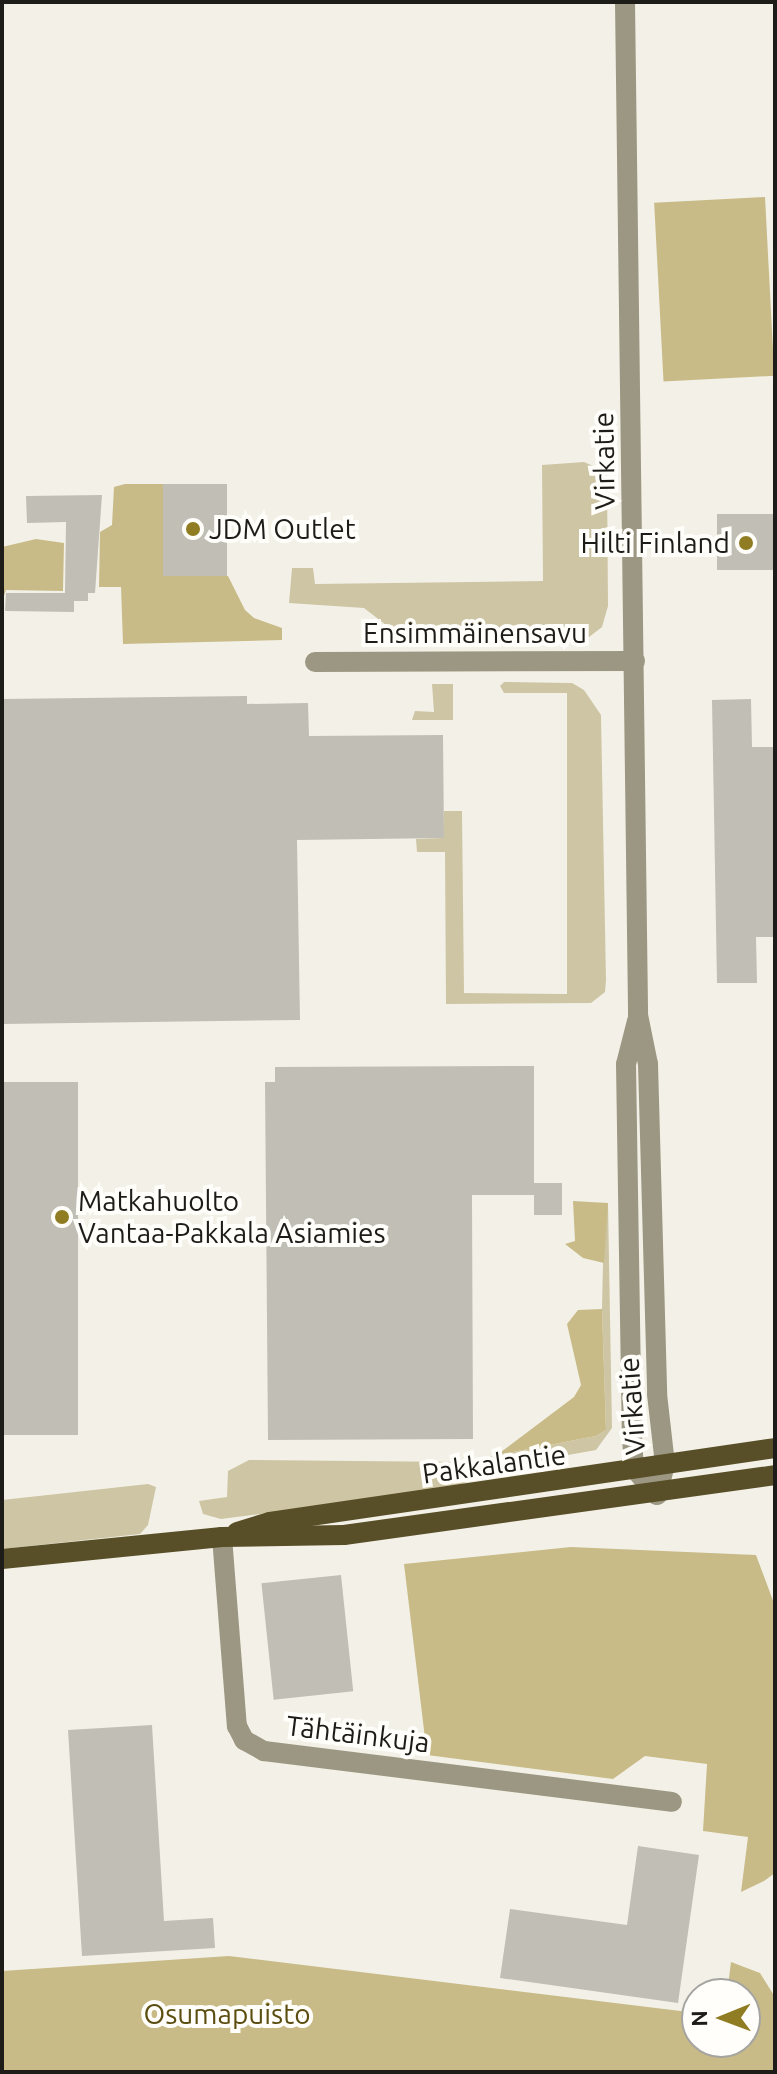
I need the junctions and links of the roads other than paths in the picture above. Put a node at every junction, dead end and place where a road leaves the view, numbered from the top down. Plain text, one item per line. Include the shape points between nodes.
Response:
1 (625, 2) edge
2 (635, 661) junction
3 (315, 662) dead end
4 (638, 1015) junction
5 (775, 1448) edge
6 (665, 1464) junction
7 (634, 1468) junction
8 (775, 1475) edge
9 (657, 1495) junction
10 (222, 1537) junction
11 (2, 1559) edge
12 (672, 1802) dead end

1 - 2 street, Virkatie
2 - 3 street, Ensimmäinensavu
2 - 4 street, Virkatie
4 - 6 street, Virkatie via 648,1064 657,1394
4 - 7 street, Virkatie via 626,1064
5 - 6 main road, Pakkalantie
6 - 7 main road, Pakkalantie
6 - 9 street, Virkatie
7 - 9 street, Virkatie
7 - 10 main road, Pakkalantie via 522,1489 270,1522
8 - 9 main road, Pakkalantie
9 - 10 main road, Pakkalantie via 344,1535
10 - 11 main road, Pakkalantie
10 - 12 street, Tähtäinkuja via 237,1726 244,1740 264,1751

